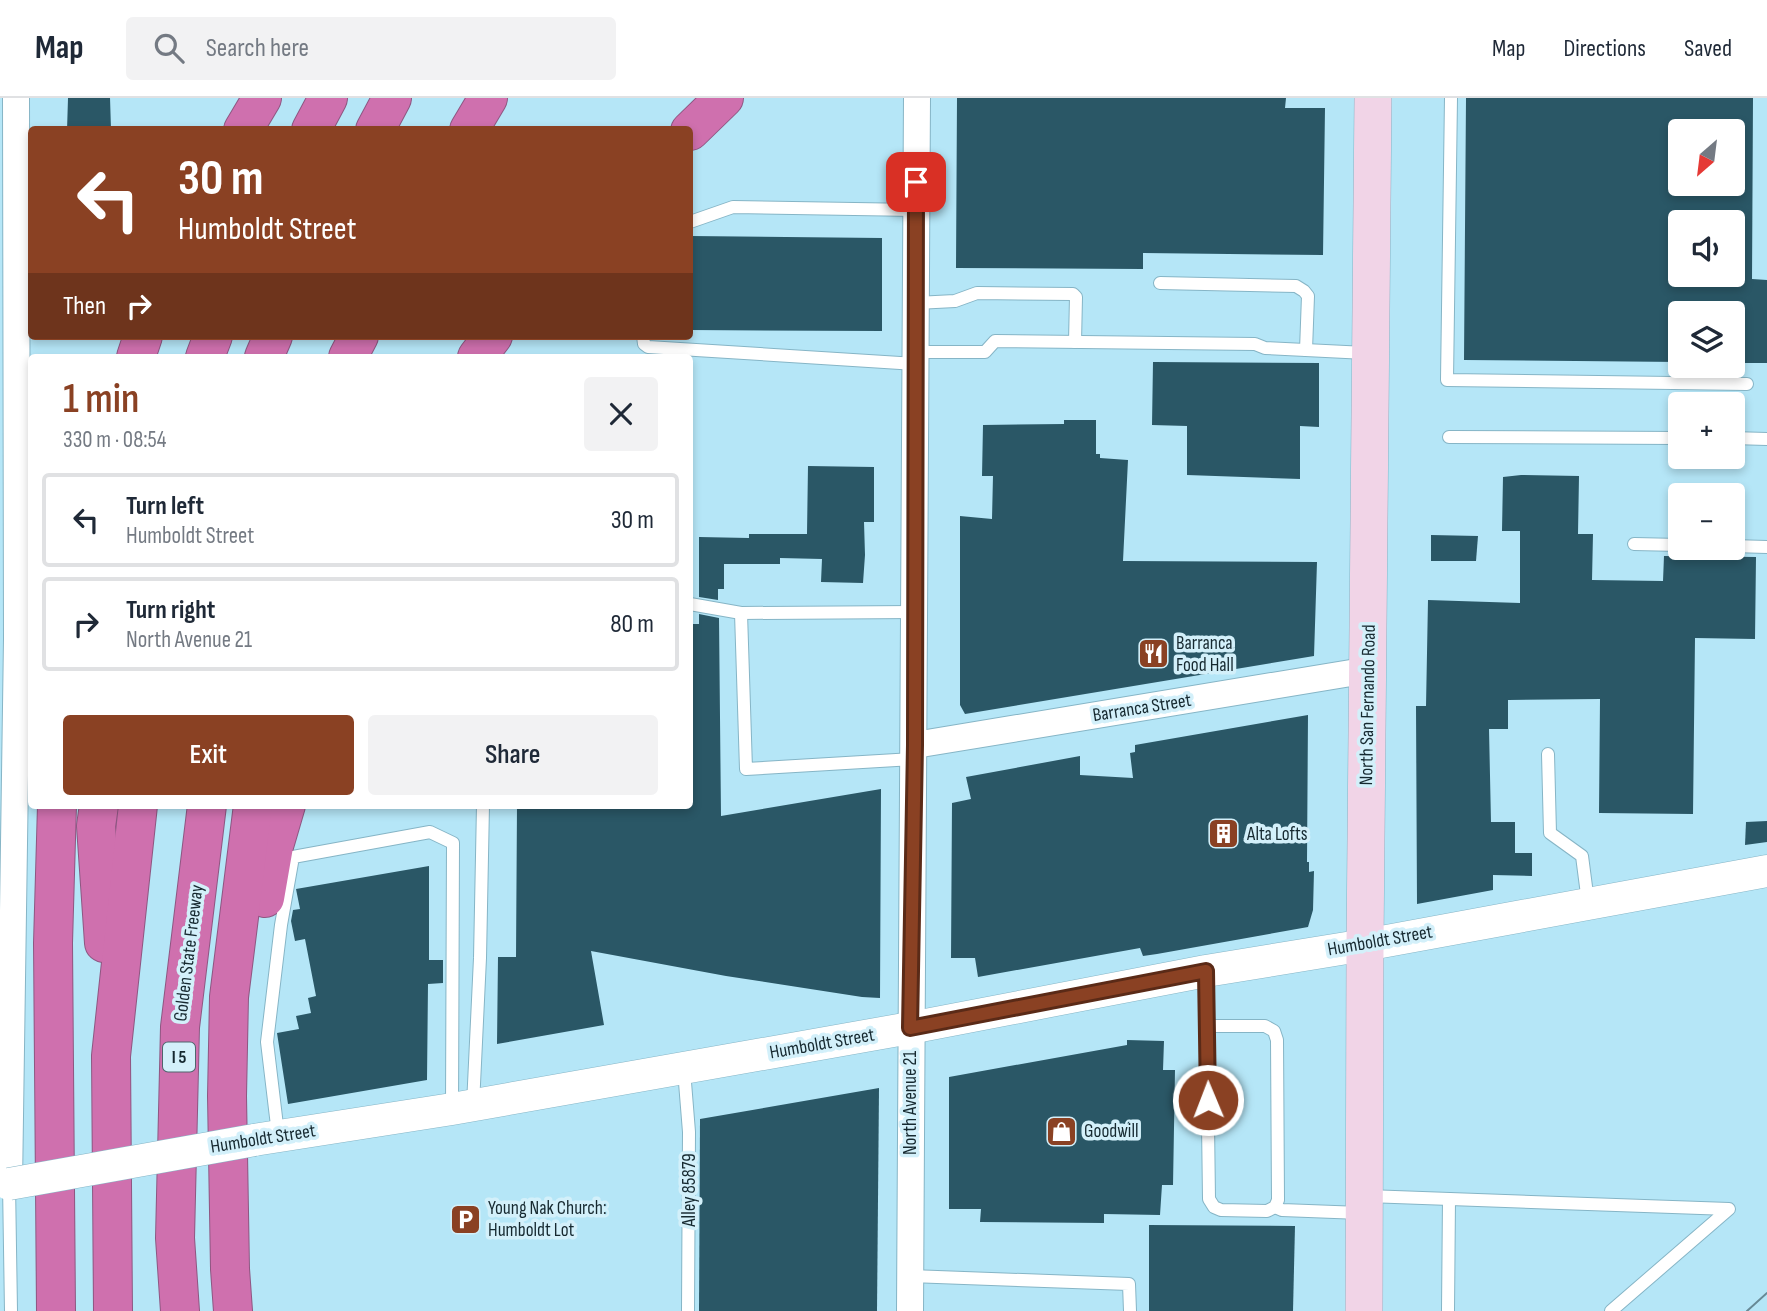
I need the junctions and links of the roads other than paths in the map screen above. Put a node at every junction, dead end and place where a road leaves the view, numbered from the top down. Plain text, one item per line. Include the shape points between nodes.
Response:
1 (16, 98) edge
2 (261, 98) edge
3 (328, 98) edge
4 (392, 98) edge
5 (488, 98) edge
6 (724, 98) edge
7 (917, 98) edge
8 (1373, 98) edge
9 (1451, 98) edge
10 (245, 126) edge
11 (314, 126) edge
12 (377, 126) edge
13 (470, 126) edge
14 (693, 128) edge
15 (8, 132) edge
16 (916, 210) junction
17 (693, 221) edge
18 (1160, 283) dead end
19 (916, 303) junction
20 (490, 340) edge
21 (644, 340) edge
22 (1075, 342) junction
23 (1306, 350) junction
24 (1370, 353) junction
25 (479, 354) edge
26 (916, 358) junction
27 (1747, 384) dead end
28 (1449, 437) dead end
29 (1668, 438) edge
30 (1745, 438) edge
31 (1767, 439) edge
32 (1634, 544) dead end
33 (1668, 545) edge
34 (1745, 546) edge
35 (1767, 547) edge
36 (693, 605) edge
37 (915, 612) junction
38 (741, 613) junction
39 (8, 638) edge
40 (1368, 670) junction
41 (914, 752) junction
42 (1548, 754) dead end
43 (57, 809) edge
44 (98, 809) edge
45 (137, 809) edge
46 (207, 809) edge
47 (252, 809) edge
48 (285, 809) edge
49 (483, 809) edge
50 (1767, 871) edge
51 (1588, 902) junction
52 (1365, 945) junction
53 (1206, 971) junction
54 (1207, 1026) junction
55 (910, 1028) junction
56 (111, 1056) junction
57 (683, 1068) junction
58 (227, 1096) junction
59 (462, 1107) junction
60 (266, 1138) junction
61 (4, 1185) edge
62 (1449, 1199) junction
63 (1363, 1204) junction
64 (1275, 1207) junction
65 (910, 1276) junction
66 (11, 1311) edge
67 (56, 1311) edge
68 (113, 1311) edge
69 (180, 1311) edge
70 (233, 1311) edge
71 (688, 1311) edge
72 (910, 1311) edge
73 (1130, 1311) edge
74 (1364, 1311) edge
75 (1448, 1311) edge
76 (1611, 1311) edge

1 - 15 street
2 - 10 highway
3 - 11 highway
4 - 12 highway
5 - 13 highway
6 - 14 highway
7 - 16 street, North Avenue 21
8 - 24 main road, North San Fernando Road
9 - 27 lane via 1447,380
15 - 39 street
16 - 17 lane via 733,207
16 - 19 street, North Avenue 21
18 - 23 lane via 1296,286 1308,296
19 - 22 lane via 955,301 977,293 1068,293 1076,298
19 - 26 street, North Avenue 21
20 - 25 highway
21 - 26 lane via 648,347
22 - 23 lane via 1255,344
22 - 26 lane via 995,341 985,352
23 - 24 lane
24 - 40 main road, North San Fernando Road
26 - 37 street, North Avenue 21
28 - 29 lane
30 - 31 lane
32 - 33 lane
34 - 35 lane
36 - 38 lane
37 - 38 lane
37 - 41 street, North Avenue 21
38 - 41 lane via 746,769
39 - 61 street
40 - 41 street, Barranca Street
40 - 52 main road, North San Fernando Road
41 - 55 street, North Avenue 21
42 - 51 lane via 1549,833 1582,856
43 - 67 highway via 53,943
44 - 56 highway
45 - 56 highway
46 - 69 highway, Golden State Freeway / I 5 via 180,1027 175,1238
47 - 58 highway via 229,997
48 - 58 highway
49 - 59 lane via 480,958
50 - 51 street, Humboldt Street
51 - 52 street, Humboldt Street
52 - 53 street, Humboldt Street
52 - 63 main road, North San Fernando Road
53 - 54 lane
53 - 55 street, Humboldt Street
54 - 64 lane via 1265,1026 1274,1031
54 - 64 lane via 1209,1199 1221,1210 1268,1211
55 - 57 street, Humboldt Street
55 - 65 street, North Avenue 21
56 - 68 highway
57 - 59 street, Humboldt Street
57 - 71 lane, Alley 85879 via 689,1132
58 - 70 highway
59 - 60 street, Humboldt Street
59 - 60 lane via 453,843 430,832 293,857 267,1042
60 - 61 street, Humboldt Street, bridge
61 - 66 lane
62 - 63 lane
62 - 75 lane
62 - 76 lane via 1729,1209
63 - 64 lane via 1289,1211
63 - 74 main road, North San Fernando Road
65 - 72 street, North Avenue 21
65 - 73 lane via 1129,1284

